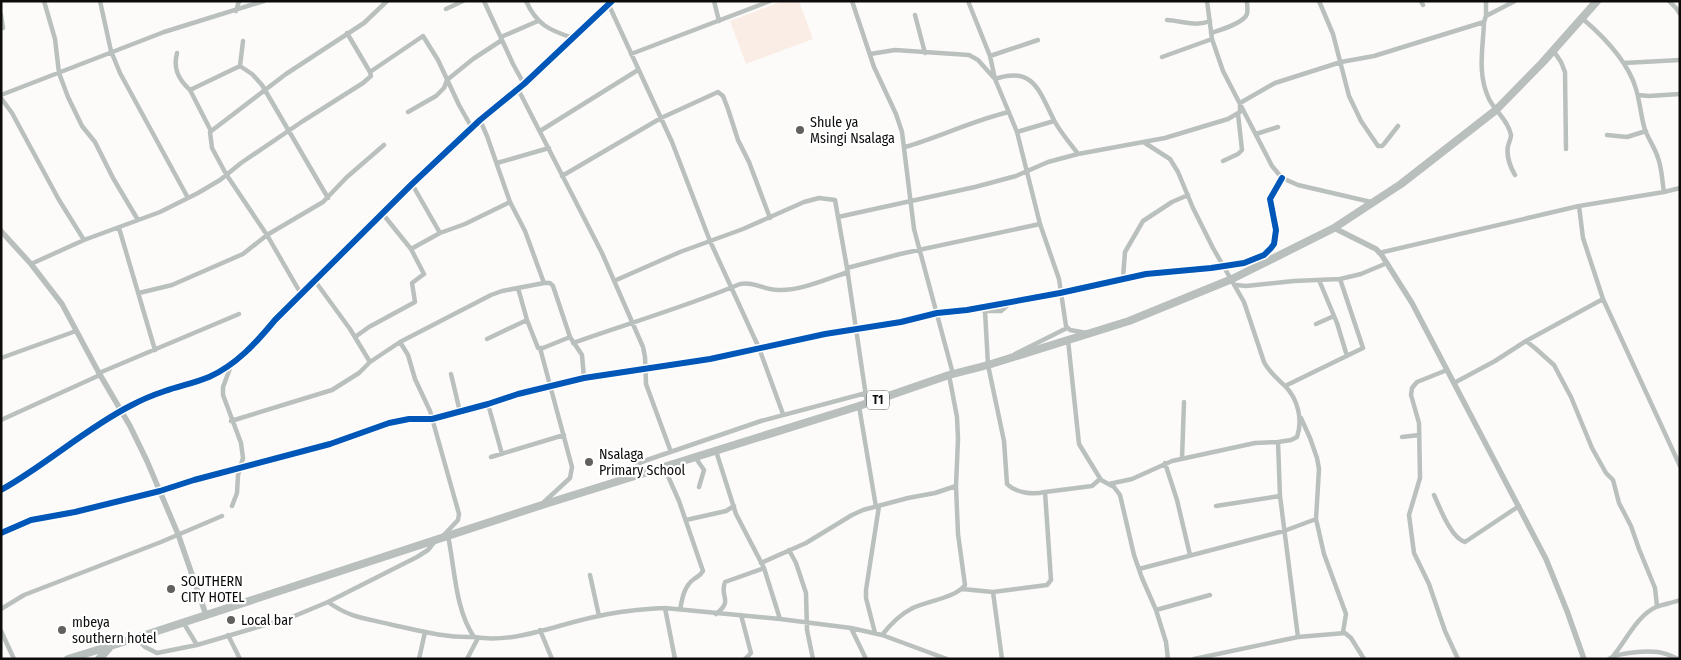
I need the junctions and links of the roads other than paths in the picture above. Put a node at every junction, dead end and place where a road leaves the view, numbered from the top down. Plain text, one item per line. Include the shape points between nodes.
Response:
1 (44, 1) edge
2 (100, 1) edge
3 (239, 1) edge
4 (264, 1) edge
5 (387, 1) edge
6 (463, 1) edge
7 (484, 1) edge
8 (526, 1) edge
9 (714, 1) edge
10 (770, 1) edge
11 (852, 1) edge
12 (968, 1) edge
13 (1207, 1) edge
14 (1247, 1) edge
15 (1319, 1) edge
16 (1486, 1) edge
17 (1515, 1) edge
18 (1597, 1) edge
19 (1668, 1) edge
20 (609, 2) edge
21 (446, 9) dead end
22 (236, 11) junction
23 (1680, 14) edge
24 (1, 15) edge
25 (916, 15) dead end
26 (1486, 16) junction
27 (1582, 19) junction
28 (1167, 20) dead end
29 (538, 21) junction
30 (719, 21) junction
31 (1210, 21) junction
32 (1484, 22) junction
33 (3, 28) dead end
34 (348, 33) junction
35 (1211, 33) junction
36 (501, 38) junction
37 (573, 38) junction
38 (1212, 39) junction
39 (1038, 40) dead end
40 (243, 41) dead end
41 (1553, 50) junction
42 (111, 51) junction
43 (178, 53) dead end
44 (925, 53) junction
45 (631, 54) junction
46 (870, 54) junction
47 (990, 56) junction
48 (1162, 57) dead end
49 (1680, 60) edge
50 (1341, 62) junction
51 (1624, 63) junction
52 (240, 66) junction
53 (638, 70) junction
54 (370, 72) junction
55 (59, 73) junction
56 (995, 79) junction
57 (447, 80) junction
58 (524, 84) junction
59 (518, 89) junction
60 (190, 90) junction
61 (265, 92) junction
62 (1680, 94) edge
63 (1638, 95) junction
64 (1, 96) edge
65 (1240, 103) junction
66 (1496, 110) junction
67 (408, 112) dead end
68 (1009, 112) junction
69 (1238, 114) junction
70 (661, 118) junction
71 (480, 120) junction
72 (1054, 121) junction
73 (1398, 126) dead end
74 (1278, 127) dead end
75 (472, 128) junction
76 (290, 130) junction
77 (211, 131) junction
78 (540, 131) junction
79 (1646, 131) junction
80 (1017, 132) junction
81 (1256, 134) junction
82 (1607, 135) dead end
83 (1145, 142) junction
84 (384, 145) dead end
85 (905, 147) junction
86 (549, 148) junction
87 (1566, 149) dead end
88 (1078, 154) junction
89 (1223, 161) dead end
90 (496, 163) junction
91 (1027, 172) junction
92 (226, 174) junction
93 (1515, 175) dead end
94 (562, 176) junction
95 (1282, 178) junction
96 (412, 184) junction
97 (1680, 188) edge
98 (1664, 192) junction
99 (1188, 195) junction
100 (188, 198) junction
101 (328, 198) junction
102 (510, 202) junction
103 (910, 202) junction
104 (1371, 202) junction
105 (1578, 206) junction
106 (382, 213) junction
107 (838, 217) junction
108 (770, 218) junction
109 (138, 220) junction
110 (1040, 224) junction
111 (119, 228) junction
112 (1334, 228) junction
113 (1, 231) edge
114 (440, 234) junction
115 (267, 235) junction
116 (84, 240) junction
117 (710, 240) junction
118 (411, 249) junction
119 (920, 251) junction
120 (1379, 252) junction
121 (1387, 263) junction
122 (31, 264) junction
123 (1224, 266) junction
124 (847, 270) junction
125 (1123, 278) junction
126 (1340, 279) junction
127 (1318, 280) junction
128 (315, 281) junction
129 (614, 281) junction
130 (1234, 282) junction
131 (544, 283) junction
132 (732, 287) junction
133 (518, 288) junction
134 (139, 293) junction
135 (1060, 293) junction
136 (301, 294) junction
137 (1603, 299) junction
138 (1011, 302) junction
139 (967, 310) junction
140 (985, 312) junction
141 (937, 313) junction
142 (239, 314) dead end
143 (1334, 316) junction
144 (527, 320) junction
145 (631, 322) junction
146 (1316, 324) dead end
147 (1067, 328) junction
148 (76, 330) junction
149 (856, 330) junction
150 (1088, 333) junction
151 (355, 337) junction
152 (570, 337) junction
153 (487, 339) dead end
154 (1068, 340) junction
155 (400, 342) junction
156 (1526, 342) junction
157 (574, 344) junction
158 (540, 348) junction
159 (759, 348) junction
160 (155, 350) junction
161 (1347, 356) junction
162 (1, 358) edge
163 (1006, 360) junction
164 (370, 362) junction
165 (232, 364) junction
166 (988, 365) junction
167 (646, 368) junction
168 (1448, 370) junction
169 (99, 374) junction
170 (450, 374) dead end
171 (951, 374) junction
172 (584, 378) junction
173 (1454, 383) junction
174 (549, 386) junction
175 (1285, 386) junction
176 (866, 393) junction
177 (1184, 402) dead end
178 (488, 404) junction
179 (864, 405) junction
180 (121, 411) junction
181 (460, 412) junction
182 (783, 414) junction
183 (1299, 415) junction
184 (432, 419) junction
185 (1, 420) edge
186 (231, 421) junction
187 (564, 435) junction
188 (1419, 435) junction
189 (1402, 437) dead end
190 (1278, 442) junction
191 (716, 451) junction
192 (671, 452) junction
193 (502, 454) junction
194 (492, 457) dead end
195 (695, 457) junction
196 (1182, 459) junction
197 (1165, 463) junction
198 (1680, 466) edge
199 (242, 467) junction
200 (664, 467) junction
201 (632, 478) junction
202 (1100, 479) junction
203 (1109, 484) junction
204 (956, 486) junction
205 (698, 487) dead end
206 (1, 490) edge
207 (160, 491) junction
208 (1045, 492) junction
209 (1434, 495) dead end
210 (1280, 496) junction
211 (542, 505) junction
212 (232, 506) dead end
213 (734, 506) junction
214 (877, 506) junction
215 (1216, 506) dead end
216 (1519, 506) junction
217 (222, 516) dead end
218 (686, 520) junction
219 (1316, 520) junction
220 (1284, 531) junction
221 (1, 533) edge
222 (178, 534) junction
223 (441, 538) junction
224 (789, 550) junction
225 (1190, 555) junction
226 (762, 565) junction
227 (1139, 569) junction
228 (590, 575) dead end
229 (962, 589) junction
230 (993, 592) junction
231 (1210, 595) dead end
232 (1680, 600) edge
233 (328, 602) junction
234 (1657, 606) junction
235 (665, 608) junction
236 (1, 609) edge
237 (680, 610) junction
238 (1156, 610) junction
239 (716, 614) junction
240 (206, 615) junction
241 (741, 615) junction
242 (598, 616) junction
243 (780, 619) junction
244 (183, 622) junction
245 (807, 622) junction
246 (851, 628) junction
247 (540, 630) junction
248 (1, 632) edge
249 (425, 632) junction
250 (1343, 632) junction
251 (875, 633) junction
252 (228, 635) junction
253 (882, 635) junction
254 (476, 637) junction
255 (1298, 637) junction
256 (136, 638) junction
257 (113, 645) junction
258 (197, 645) junction
259 (1612, 657) edge
260 (77, 658) edge
261 (14, 659) edge
262 (99, 659) edge
263 (240, 659) edge
264 (420, 659) edge
265 (467, 659) edge
266 (552, 659) edge
267 (674, 659) edge
268 (745, 659) edge
269 (813, 659) edge
270 (866, 659) edge
271 (947, 659) edge
272 (1002, 659) edge
273 (1168, 659) edge
274 (1194, 659) edge
275 (1364, 659) edge
276 (1458, 659) edge
277 (1584, 659) edge
278 (1678, 659) edge

1 - 55 street via 55,39
2 - 42 street
3 - 22 street
4 - 22 street
5 - 34 street
6 - 21 street
7 - 36 street
8 - 29 street
9 - 30 street
10 - 30 street
11 - 46 street
12 - 47 street
13 - 31 street
14 - 35 street via 1248,12 1244,18
15 - 50 street
16 - 26 street
17 - 26 street
18 - 27 highway, T1
19 - 23 street
20 - 37 street
20 - 45 street
22 - 42 street
24 - 33 street
25 - 44 street
26 - 32 street
27 - 41 highway, T1
27 - 51 street via 1601,35
28 - 31 street via 1197,25
29 - 36 street
29 - 37 street
30 - 45 street
31 - 35 street
32 - 50 street via 1374,56
32 - 66 street via 1481,74 1484,88
34 - 54 street
34 - 61 street via 286,74
35 - 38 street
36 - 57 street
36 - 58 street
37 - 58 street
38 - 48 street
38 - 65 street via 1221,66
39 - 47 street
40 - 52 street
41 - 66 highway, T1
41 - 87 street via 1565,72
42 - 55 street
42 - 100 street
43 - 60 street via 176,72
44 - 46 street via 895,50
44 - 56 street via 972,56
45 - 53 street
46 - 85 street via 896,114
47 - 56 street
49 - 51 street
50 - 65 street via 1275,83
50 - 73 street via 1349,96 1378,146 1382,146
51 - 63 street
52 - 60 street
52 - 61 street via 252,74
53 - 70 street
53 - 78 street
54 - 57 street via 423,36
54 - 76 street via 371,76 363,83
55 - 64 street
55 - 109 street via 82,126 95,142
56 - 68 street
56 - 72 street via 1016,75 1025,77 1038,88
57 - 67 street via 436,96
57 - 75 street
58 - 59 street
59 - 71 street
59 - 78 street
60 - 77 street
61 - 76 street
61 - 77 street
62 - 63 street
63 - 79 street
64 - 116 street
65 - 69 street
65 - 81 street
66 - 93 street via 1511,134 1508,158
66 - 104 highway, T1 via 1401,184
68 - 80 street
68 - 85 street
69 - 83 street
69 - 89 street via 1242,150
70 - 94 street
70 - 108 street via 715,93 721,94
70 - 117 street
71 - 75 street
71 - 90 street
72 - 80 street
72 - 88 street
74 - 81 street
75 - 96 street
76 - 92 street
76 - 101 street
77 - 92 street via 212,148
78 - 86 street
79 - 82 street via 1627,137
79 - 98 street via 1659,160
80 - 91 street
81 - 95 street via 1272,166
83 - 88 street
83 - 99 street via 1170,159
84 - 101 street
85 - 103 street
86 - 90 street
86 - 94 street
88 - 91 street
90 - 102 street
91 - 103 street
91 - 110 street
92 - 100 street
92 - 115 street
94 - 129 street
95 - 104 street via 1298,185
95 - 123 street via 1270,199 1276,230 1272,248 1264,256
96 - 106 street
96 - 114 street
97 - 98 street
98 - 105 street
99 - 123 street
99 - 125 street via 1143,222 1125,252
100 - 109 street
101 - 115 street
102 - 114 street
102 - 131 street via 525,231
103 - 107 street
103 - 119 street
104 - 112 highway, T1
105 - 120 street
105 - 137 street via 1583,238
106 - 118 street
106 - 128 street
107 - 108 street via 835,200 820,198
107 - 124 street
108 - 117 street
109 - 111 street
110 - 119 street
110 - 135 street via 1059,279
111 - 116 street
111 - 134 street
112 - 120 street
112 - 130 highway, T1
113 - 122 street
114 - 118 street
115 - 134 street via 235,258 172,286
115 - 136 street
116 - 122 street
117 - 129 street
117 - 132 street
118 - 151 street via 424,272 412,283 415,302
119 - 124 street
119 - 141 street
120 - 121 street
121 - 126 street
121 - 168 street
122 - 148 street via 55,294
123 - 125 street
123 - 130 street
124 - 132 street via 792,289 770,289 747,282
124 - 149 street
125 - 135 street
126 - 127 street
126 - 161 street via 1364,347
127 - 130 street via 1246,286
127 - 143 street
128 - 136 street
128 - 151 street
129 - 145 street
130 - 150 highway, T1
130 - 175 street via 1264,362
131 - 133 street
131 - 152 street via 553,286
132 - 145 street
132 - 159 street
133 - 144 street
133 - 155 street via 496,293
134 - 160 street
135 - 138 street
135 - 147 street
136 - 165 street
137 - 156 street
137 - 198 street
138 - 139 street
138 - 140 street via 1001,311
139 - 140 street
139 - 141 street
140 - 166 street
141 - 149 street
141 - 171 street
142 - 160 street
143 - 146 street
143 - 161 street
144 - 153 street
144 - 158 street
145 - 157 street
145 - 167 street via 643,347
147 - 150 street
147 - 163 street
148 - 162 street
148 - 169 street
149 - 159 street
149 - 176 street
150 - 154 highway, T1
151 - 164 street
152 - 157 street
152 - 158 street
154 - 163 highway, T1
154 - 202 street via 1079,444
155 - 164 street
155 - 184 street
156 - 173 street
156 - 234 street via 1554,365 1592,448 1613,480 1619,503 1655,588
157 - 172 street via 582,355
158 - 174 street
159 - 167 street
159 - 182 street
160 - 169 street
161 - 175 street
163 - 166 highway, T1
164 - 186 street via 332,390
165 - 180 street via 207,378 165,390
165 - 186 street via 223,390
166 - 171 highway, T1
166 - 208 street via 1004,442 1007,484 1030,493
167 - 172 street
167 - 192 street via 646,384
168 - 173 street
168 - 188 street via 1417,382 1412,388
169 - 180 street
169 - 185 street
170 - 181 street
171 - 179 highway, T1
171 - 204 street via 957,423
172 - 174 street
173 - 216 street
174 - 178 street
174 - 187 street
175 - 183 street via 1295,400
176 - 179 street
176 - 182 street
177 - 196 street
178 - 181 street
178 - 193 street
179 - 191 highway, T1
179 - 214 street
180 - 206 street
180 - 207 street
181 - 184 street
182 - 192 street
183 - 190 street via 1297,437
183 - 219 street via 1319,469
184 - 199 street via 389,423 330,444
184 - 223 street via 459,517
186 - 199 street via 243,452
187 - 193 street
187 - 211 street via 572,473
188 - 189 street
188 - 276 street via 1420,478 1409,515 1413,549
190 - 196 street via 1255,443
190 - 210 street
191 - 195 highway, T1
191 - 213 street
192 - 201 street via 638,464
193 - 194 street
195 - 200 highway, T1
195 - 205 street via 704,470
196 - 197 street
197 - 203 street via 1132,479
197 - 225 street
199 - 207 street
199 - 212 street
200 - 201 highway, T1
200 - 218 street
201 - 211 highway, T1
202 - 203 street
202 - 208 street via 1092,486
203 - 227 street via 1118,491 1122,500
204 - 214 street
204 - 229 street via 959,544 966,580
207 - 221 street via 30,520
207 - 222 street
208 - 230 street via 1052,580 1042,587
209 - 216 street via 1454,534 1465,542
210 - 215 street
210 - 220 street
211 - 223 highway, T1
213 - 218 street via 726,511
213 - 226 street
214 - 224 street via 852,515
214 - 251 street via 866,590
216 - 277 street via 1546,559
217 - 222 street
218 - 237 street via 703,571 685,590
219 - 220 street
219 - 250 street via 1324,554 1346,614
220 - 225 street
220 - 255 street
222 - 236 street via 24,595
222 - 240 street
223 - 233 street via 417,557
223 - 240 highway, T1
223 - 254 street via 468,629
224 - 226 street
224 - 245 street via 804,584
225 - 227 street
226 - 239 street via 725,582 726,603
226 - 243 street
227 - 238 street
228 - 242 street
229 - 230 street
229 - 253 street via 912,608 896,619
230 - 272 street
231 - 238 street
232 - 234 street
233 - 249 street via 340,611 362,619
233 - 252 street via 292,617
234 - 259 street via 1641,620
235 - 237 street
235 - 242 street
235 - 267 street
237 - 239 street
238 - 273 street
239 - 241 street
240 - 244 highway, T1
241 - 243 street
241 - 268 street via 751,653
242 - 247 street
243 - 245 street
244 - 256 highway, T1
244 - 258 street
245 - 246 street
245 - 269 street
246 - 251 street
246 - 270 street
247 - 254 street via 510,638
247 - 266 street
248 - 261 street
249 - 254 street
249 - 264 street
250 - 255 street
250 - 275 street via 1351,638
251 - 253 street
252 - 258 street
252 - 263 street
253 - 271 street
254 - 265 street
255 - 274 street
256 - 257 highway, T1
256 - 258 street via 158,653
257 - 260 highway, T1
257 - 262 highway
259 - 278 street via 1657,652

